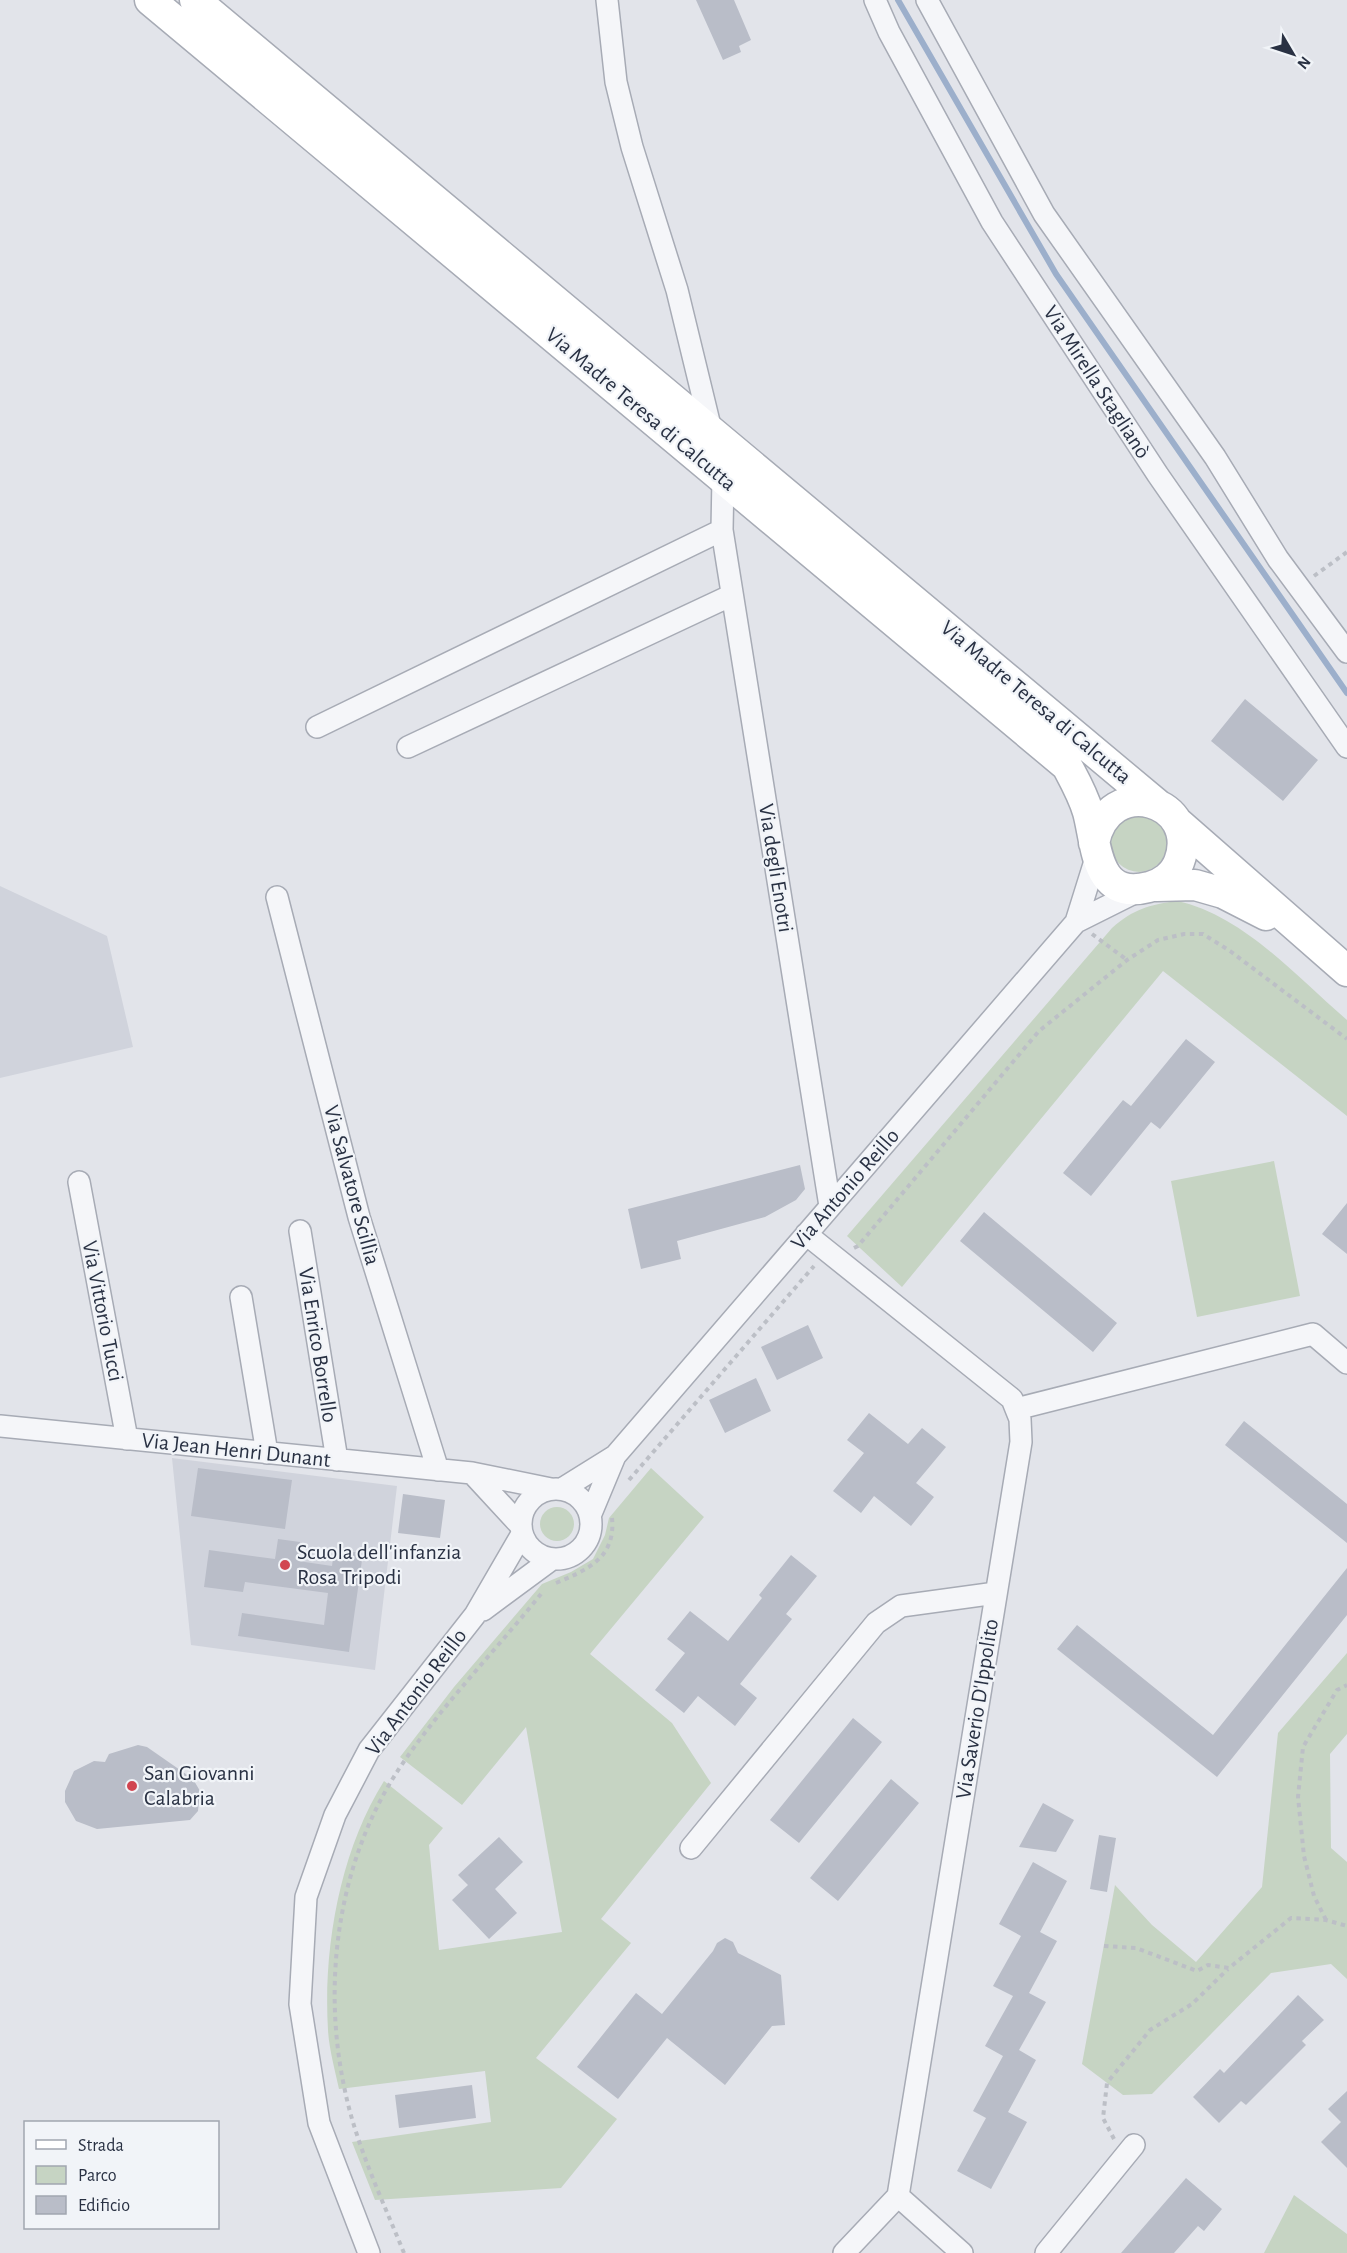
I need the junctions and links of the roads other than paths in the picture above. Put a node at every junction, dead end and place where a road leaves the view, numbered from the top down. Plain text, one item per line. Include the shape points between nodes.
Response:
1 (150, 0) edge
2 (195, 0) edge
3 (607, 0) edge
4 (875, 0) edge
5 (927, 0) edge
6 (711, 430) junction
7 (723, 477) junction
8 (722, 530) junction
9 (732, 595) junction
10 (1347, 652) edge
11 (317, 727) dead end
12 (408, 747) dead end
13 (1347, 747) edge
14 (1167, 814) junction
15 (1095, 850) junction
16 (1149, 887) junction
17 (277, 897) dead end
18 (1076, 922) junction
19 (1303, 933) junction
20 (1347, 971) edge
21 (79, 1182) dead end
22 (830, 1206) junction
23 (300, 1231) dead end
24 (806, 1234) junction
25 (241, 1297) dead end
26 (1347, 1363) edge
27 (0, 1406) edge
28 (1016, 1409) junction
29 (3, 1426) edge
30 (126, 1439) junction
31 (267, 1453) junction
32 (615, 1456) junction
33 (337, 1460) junction
34 (438, 1470) junction
35 (472, 1473) junction
36 (556, 1489) junction
37 (590, 1516) junction
38 (521, 1529) junction
39 (552, 1559) junction
40 (996, 1593) junction
41 (475, 1615) junction
42 (691, 1848) dead end
43 (1129, 2152) road end
44 (898, 2196) junction
45 (369, 2253) edge
46 (844, 2253) edge
47 (962, 2253) edge
48 (1047, 2253) edge

1 - 7 main road, Via Madre Teresa di Calcutta
2 - 6 main road, Via Madre Teresa di Calcutta
3 - 6 street via 616,82 677,290
4 - 13 street, Via Mirella Staglianò via 992,222 1158,475
5 - 10 street via 1044,214 1215,457 1278,559
6 - 14 main road, Via Madre Teresa di Calcutta
7 - 8 street, Via degli Enotri
7 - 15 main road, Via Madre Teresa di Calcutta via 1067,766 1080,789
8 - 9 street, Via degli Enotri
8 - 11 street
9 - 12 street
9 - 22 street, Via degli Enotri
14 - 15 main road via 1144,801 1129,801 1116,807 1097,829
14 - 16 main road via 1182,836 1182,851 1173,871
14 - 19 main road, Via Antonio Reillo
15 - 16 main road via 1103,871 1113,881 1126,888
15 - 18 street, Via Antonio Reillo
16 - 18 street, Via Antonio Reillo
16 - 19 main road, Via Antonio Reillo via 1195,885 1223,893
17 - 34 street, Via Salvatore Scillìa via 359,1217
18 - 22 street, Via Antonio Reillo
19 - 20 main road, Via Antonio Reillo
21 - 30 street, Via Vittorio Tucci
22 - 24 street, Via Antonio Reillo
23 - 33 street, Via Enrico Borrello
24 - 28 street via 1012,1399
24 - 32 street, Via Antonio Reillo
25 - 31 street
26 - 28 street via 1313,1334
27 - 29 street
28 - 40 street, Via Saverio D'Ippolito via 1021,1442
29 - 30 street, Via Jean Henri Dunant
30 - 31 street, Via Jean Henri Dunant
31 - 33 street, Via Jean Henri Dunant
32 - 36 street, Via Antonio Reillo
32 - 37 street, Via Antonio Reillo
33 - 34 street, Via Jean Henri Dunant
34 - 35 street, Via Jean Henri Dunant
35 - 36 street, Via Jean Henri Dunant
35 - 38 street
36 - 37 street via 580,1498
36 - 38 street via 539,1493 529,1501 522,1512
37 - 39 street via 588,1538 582,1547 563,1558
38 - 39 street via 533,1551
38 - 41 street, Via Antonio Reillo
39 - 41 street, Via Antonio Reillo
40 - 42 street via 901,1606 876,1623
40 - 44 street, Via Saverio D'Ippolito
41 - 45 street, Via Antonio Reillo via 369,1750 335,1815 306,1897 300,2004 320,2123
43 - 48 street
44 - 46 street
44 - 47 street

